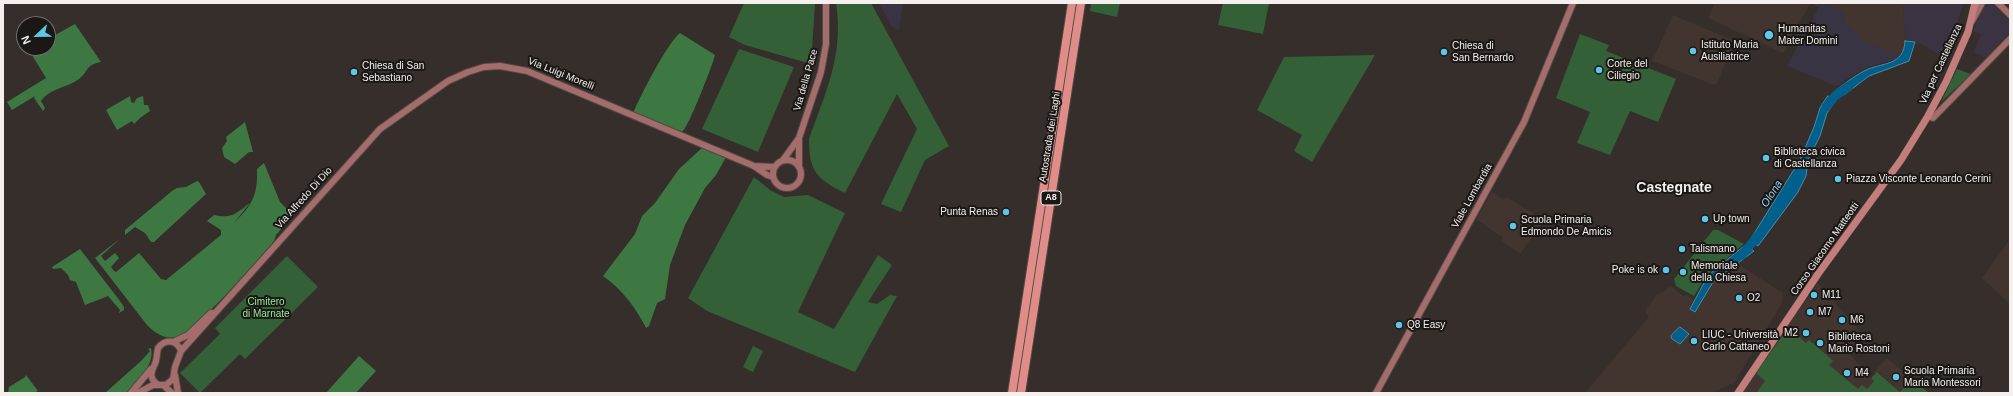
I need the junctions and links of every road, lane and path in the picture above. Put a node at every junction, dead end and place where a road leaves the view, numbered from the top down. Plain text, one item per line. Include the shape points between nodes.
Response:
1 (826, 3) edge
2 (1072, 3) edge
3 (1081, 3) edge
4 (1573, 3) edge
5 (1975, 3) edge
6 (1982, 3) edge
7 (1998, 3) edge
8 (2003, 3) edge
9 (2010, 14) edge
10 (1972, 20) junction
11 (2010, 39) edge
12 (1928, 116) junction
13 (380, 129) joint
14 (799, 138) junction
15 (783, 160) junction
16 (754, 166) junction
17 (774, 167) junction
18 (799, 167) junction
19 (773, 177) junction
20 (244, 281) junction
21 (173, 342) junction
22 (181, 351) junction
23 (151, 369) junction
24 (175, 375) junction
25 (160, 385) junction
26 (130, 393) edge
27 (138, 393) edge
28 (172, 393) edge
29 (178, 393) edge
30 (1012, 393) edge
31 (1021, 393) edge
32 (1376, 393) edge
33 (1738, 393) edge

1 - 14 main road, Via della Pace via 827,31 823,63
2 - 30 highway, Autostrada dei Laghi / A8
3 - 31 highway, Autostrada dei Laghi / A8
4 - 32 main road, Viale Lombardia via 1524,122
5 - 10 main road, Via per Castellanza
6 - 10 main road, Via per Castellanza
7 - 9 main road
8 - 9 main road
10 - 12 main road, Via per Castellanza via 1946,82
11 - 12 main road via 1933,118
12 - 33 main road, Corso Giacomo Matteotti via 1902,160 1818,274
13 - 16 main road, Via Luigi Morelli via 458,76 478,68 506,67 532,73
13 - 20 main road, Via Alfredo Di Dio
14 - 15 main road, Via della Pace
14 - 18 main road, Via della Pace
15 - 17 main road
15 - 18 main road via 792,160
16 - 17 main road
16 - 19 main road via 767,176
17 - 19 main road
18 - 19 main road via 800,178 796,185 791,187 778,185
20 - 21 main road, Via Alfredo Di Dio via 191,333
20 - 22 main road, Via Alfredo Di Dio
21 - 22 main road
21 - 23 main road, Via Alfredo Di Dio via 165,342 158,348 156,361
22 - 24 main road
23 - 25 main road via 152,379
23 - 26 main road
24 - 25 main road via 171,382
24 - 29 main road
25 - 27 main road
25 - 28 main road

